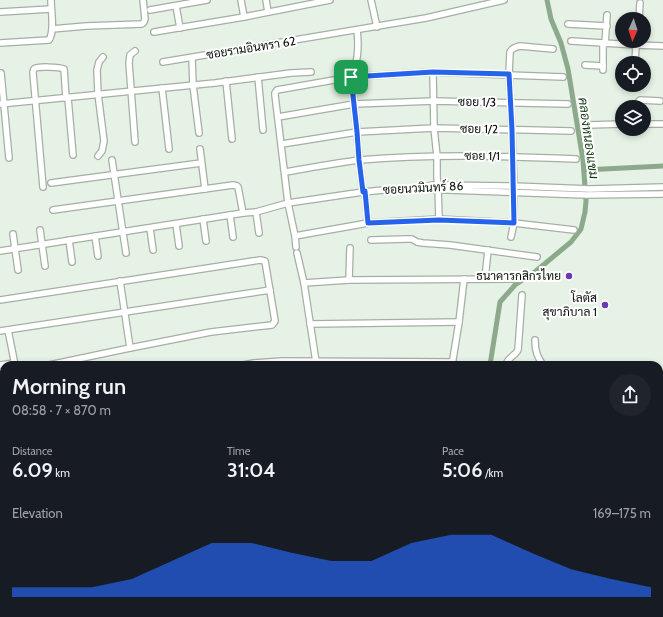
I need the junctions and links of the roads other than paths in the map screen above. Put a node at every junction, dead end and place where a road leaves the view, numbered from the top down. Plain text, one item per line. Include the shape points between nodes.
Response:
1 (51, 0) edge
2 (143, 0) edge
3 (207, 0) edge
4 (241, 0) edge
5 (266, 0) edge
6 (330, 0) edge
7 (371, 0) edge
8 (504, 0) edge
9 (640, 3) dead end
10 (176, 6) junction
11 (51, 9) junction
12 (150, 10) dead end
13 (0, 12) edge
14 (268, 12) junction
15 (639, 12) edge
16 (607, 15) dead end
17 (244, 17) junction
18 (568, 24) dead end
19 (607, 26) junction
20 (377, 27) junction
21 (180, 28) junction
22 (52, 29) junction
23 (357, 30) junction
24 (154, 32) dead end
25 (571, 41) dead end
26 (0, 43) edge
27 (604, 43) junction
28 (615, 43) edge
29 (651, 45) edge
30 (663, 46) edge
31 (554, 49) dead end
32 (135, 51) dead end
33 (104, 57) dead end
34 (192, 58) junction
35 (163, 62) dead end
36 (586, 65) dead end
37 (311, 72) dead end
38 (433, 72) junction
39 (1, 73) edge
40 (509, 74) junction
41 (563, 76) dead end
42 (258, 77) junction
43 (351, 77) junction
44 (226, 81) junction
45 (194, 85) junction
46 (162, 88) junction
47 (131, 91) junction
48 (98, 94) junction
49 (67, 98) junction
50 (35, 101) junction
51 (434, 101) junction
52 (651, 101) edge
53 (660, 101) dead end
54 (510, 102) junction
55 (2, 104) edge
56 (354, 104) junction
57 (568, 104) dead end
58 (278, 117) junction
59 (615, 124) edge
60 (651, 124) edge
61 (663, 124) edge
62 (588, 125) dead end
63 (434, 128) junction
64 (263, 130) dead end
65 (512, 130) junction
66 (571, 131) dead end
67 (357, 132) junction
68 (199, 133) dead end
69 (232, 138) dead end
70 (135, 142) dead end
71 (282, 144) junction
72 (169, 149) dead end
73 (200, 149) dead end
74 (73, 155) dead end
75 (98, 156) dead end
76 (436, 156) junction
77 (513, 157) junction
78 (9, 158) dead end
79 (576, 159) dead end
80 (112, 160) dead end
81 (359, 160) junction
82 (201, 163) junction
83 (285, 172) junction
84 (113, 174) junction
85 (50, 182) dead end
86 (513, 186) junction
87 (43, 187) dead end
88 (438, 187) junction
89 (663, 187) edge
90 (205, 189) junction
91 (364, 191) junction
92 (514, 192) junction
93 (586, 192) junction
94 (663, 194) edge
95 (117, 201) junction
96 (288, 203) junction
97 (53, 210) dead end
98 (256, 212) junction
99 (243, 213) junction
100 (230, 215) junction
101 (203, 219) junction
102 (439, 220) junction
103 (368, 223) junction
104 (514, 223) junction
105 (176, 224) junction
106 (150, 228) junction
107 (40, 230) dead end
108 (574, 230) dead end
109 (122, 232) junction
110 (259, 233) dead end
111 (13, 234) dead end
112 (95, 236) junction
113 (295, 236) junction
114 (233, 237) dead end
115 (511, 237) dead end
116 (69, 240) junction
117 (371, 240) dead end
118 (206, 241) dead end
119 (42, 244) junction
120 (179, 246) dead end
121 (15, 248) junction
122 (350, 248) dead end
123 (153, 250) dead end
124 (488, 250) junction
125 (0, 251) edge
126 (126, 253) dead end
127 (98, 256) dead end
128 (537, 257) dead end
129 (72, 262) dead end
130 (45, 266) dead end
131 (18, 270) dead end
132 (464, 279) junction
133 (485, 279) junction
134 (519, 279) dead end
135 (349, 280) junction
136 (120, 281) junction
137 (304, 283) junction
138 (270, 290) junction
139 (522, 295) dead end
140 (0, 300) edge
141 (124, 313) junction
142 (459, 322) junction
143 (310, 324) junction
144 (8, 330) junction
145 (0, 332) edge
146 (535, 340) dead end
147 (130, 348) junction
148 (14, 361) edge
149 (68, 361) edge
150 (316, 361) edge
151 (452, 361) edge
152 (508, 361) edge
153 (541, 361) edge

1 - 11 street
2 - 22 street via 145,20 142,24
3 - 10 street
4 - 17 street
5 - 14 street
6 - 14 street
7 - 20 street
8 - 20 street, ซอยรามอินทรา 62
9 - 15 street
10 - 12 street
10 - 21 street
11 - 13 street
11 - 22 street
14 - 17 street
16 - 19 street
17 - 21 street
18 - 19 street
19 - 27 street
20 - 23 street, ซอยรามอินทรา 62
21 - 24 street
22 - 26 street via 49,40
23 - 34 street, ซอยรามอินทรา 62
23 - 43 street via 358,56
25 - 27 street
27 - 28 street
27 - 36 street via 603,68
29 - 30 street
31 - 40 street via 520,46 511,49
32 - 47 street via 130,55 129,63
33 - 48 street via 97,66
34 - 35 street
34 - 45 street, ซอยรามอินทรา 62
37 - 42 street
38 - 40 street
38 - 43 street
38 - 51 street
39 - 55 street
40 - 41 street
40 - 54 street
42 - 44 street
42 - 64 street
43 - 56 street
43 - 58 street via 277,90 275,93
44 - 45 street
44 - 69 street
45 - 46 street
45 - 68 street, ซอยรามอินทรา 62
46 - 47 street
46 - 72 street
47 - 48 street
47 - 70 street
48 - 49 street
48 - 75 street via 104,141
49 - 50 street
49 - 50 street via 64,69 43,67 34,69 33,73
49 - 74 street
50 - 55 street
50 - 87 street
51 - 54 street, ซอย 1/3
51 - 56 street, ซอย 1/3
51 - 63 street
52 - 53 street
54 - 57 street, ซอย 1/3
54 - 65 street
55 - 78 street
56 - 58 street, ซอย 1/3
56 - 67 street
58 - 71 street
59 - 62 street
60 - 61 street
63 - 65 street, ซอย 1/2
63 - 67 street, ซอย 1/2
63 - 76 street
65 - 66 street, ซอย 1/2
65 - 77 street
67 - 71 street, ซอย 1/2
67 - 81 street
71 - 83 street
73 - 82 street
76 - 77 street, ซอย 1/1
76 - 81 street, ซอย 1/1
76 - 88 street
77 - 79 street, ซอย 1/1
77 - 86 street
80 - 84 street
81 - 83 street, ซอย 1/1
81 - 91 street
82 - 84 street
82 - 90 street
83 - 96 street
84 - 85 street
84 - 95 street
86 - 88 street, ซอยนวมินทร์ 86
86 - 92 street
86 - 93 street, ซอยนวมินทร์ 86
88 - 91 street, ซอยนวมินทร์ 86 via 432,185 417,189
88 - 92 street, ซอยนวมินทร์ 86
88 - 102 street
89 - 93 street, ซอยนวมินทร์ 86
90 - 95 street
90 - 99 street via 235,185 238,188
91 - 96 street, ซอยนวมินทร์ 86
91 - 103 street
92 - 93 street, ซอยนวมินทร์ 86
92 - 104 street
93 - 94 street, ซอยนวมินทร์ 86
95 - 97 street
95 - 109 street
96 - 98 street, ซอยนวมินทร์ 86
96 - 113 street
98 - 99 street, ซอยนวมินทร์ 86
98 - 110 street
99 - 100 street, ซอยนวมินทร์ 86
100 - 101 street, ซอยนวมินทร์ 86
100 - 114 street
101 - 105 street, ซอยนวมินทร์ 86
101 - 118 street
102 - 103 street
102 - 104 street
103 - 113 street
104 - 108 street
104 - 115 street
105 - 106 street, ซอยนวมินทร์ 86
105 - 120 street
106 - 109 street, ซอยนวมินทร์ 86
106 - 123 street
107 - 119 street
109 - 112 street, ซอยนวมินทร์ 86
109 - 126 street
111 - 121 street
112 - 116 street, ซอยนวมินทร์ 86
112 - 127 street
113 - 137 street
116 - 119 street, ซอยนวมินทร์ 86
116 - 129 street
117 - 124 street via 412,239 422,243
119 - 121 street, ซอยนวมินทร์ 86
119 - 130 street
121 - 125 street, ซอยนวมินทร์ 86
121 - 131 street
122 - 135 street
124 - 128 street
124 - 133 street
132 - 133 street
132 - 135 street
132 - 142 street
133 - 134 street
135 - 137 street
136 - 138 street via 260,260 265,261
136 - 140 street
136 - 141 street
137 - 143 street
138 - 141 street
138 - 147 street via 275,321 272,325 211,332
139 - 152 street via 518,350
141 - 144 street
141 - 147 street
142 - 143 street
142 - 151 street
143 - 150 street
144 - 145 street
144 - 148 street
146 - 153 street via 535,350
147 - 149 street

